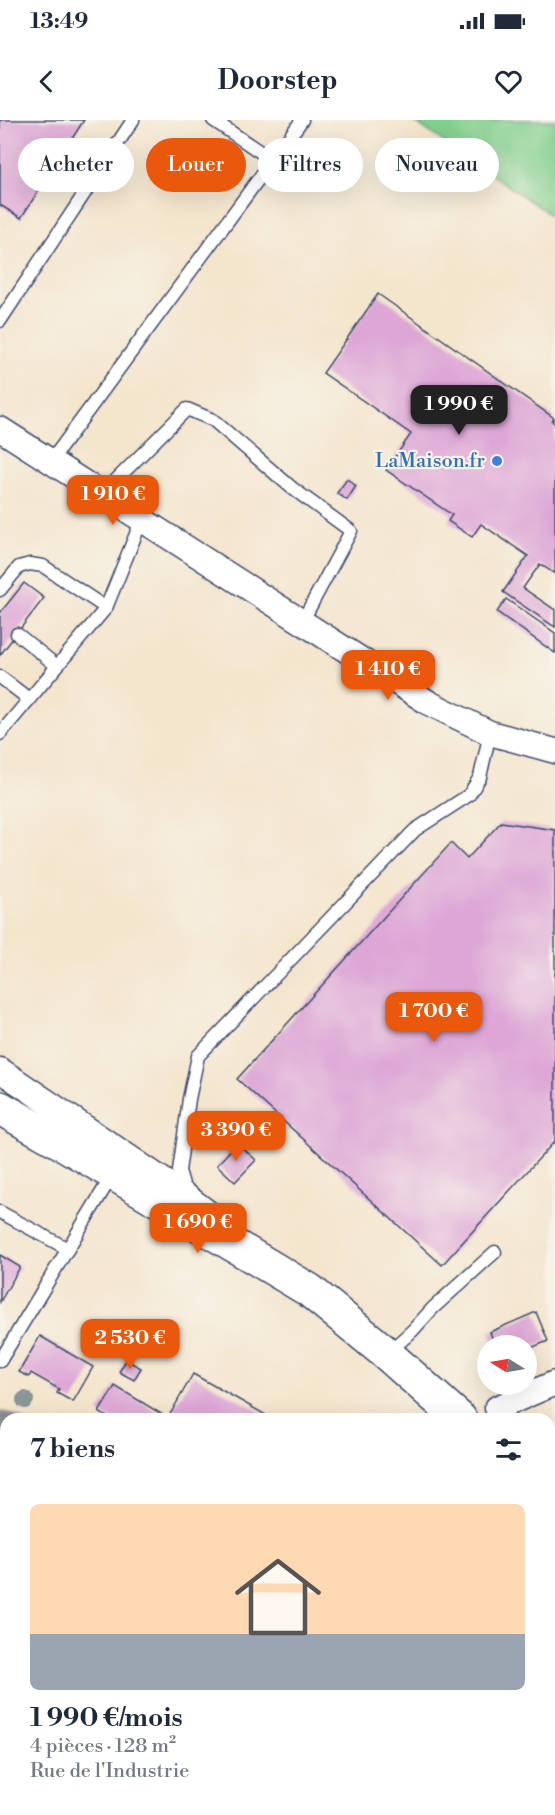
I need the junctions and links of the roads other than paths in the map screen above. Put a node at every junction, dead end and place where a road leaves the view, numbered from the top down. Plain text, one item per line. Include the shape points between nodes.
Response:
1 (133, 120) edge
2 (213, 120) edge
3 (302, 120) edge
4 (288, 138) edge
5 (258, 151) edge
6 (258, 179) edge
7 (0, 321) edge
8 (0, 429) edge
9 (51, 462) junction
10 (102, 494) junction
11 (142, 519) junction
12 (0, 590) edge
13 (106, 608) junction
14 (302, 622) junction
15 (16, 634) dead end
16 (57, 666) junction
17 (0, 677) edge
18 (29, 699) junction
19 (490, 733) junction
20 (0, 734) edge
21 (555, 751) edge
22 (0, 1070) edge
23 (0, 1108) edge
24 (113, 1173) junction
25 (186, 1196) junction
26 (0, 1212) edge
27 (68, 1249) junction
28 (495, 1252) dead end
29 (309, 1290) junction
30 (387, 1353) junction
31 (0, 1361) edge
32 (555, 1383) edge
33 (497, 1408) dead end
34 (453, 1413) edge

1 - 7 lane
2 - 5 lane
3 - 4 lane
6 - 9 lane
8 - 9 street
9 - 10 street
10 - 11 street
10 - 14 lane via 187,409 213,420 292,488 351,531
11 - 13 lane
11 - 14 street
12 - 13 lane via 19,567 43,566
13 - 16 lane
14 - 19 street via 429,703
15 - 16 lane
16 - 18 lane
17 - 18 lane
18 - 20 lane
19 - 21 street
19 - 25 lane via 480,777 469,795 415,830 198,1056 179,1171
22 - 25 street
23 - 24 main road
24 - 27 lane
24 - 29 main road
25 - 29 street
26 - 27 lane
27 - 31 lane
28 - 30 lane
29 - 30 main road
30 - 34 main road
32 - 33 street

